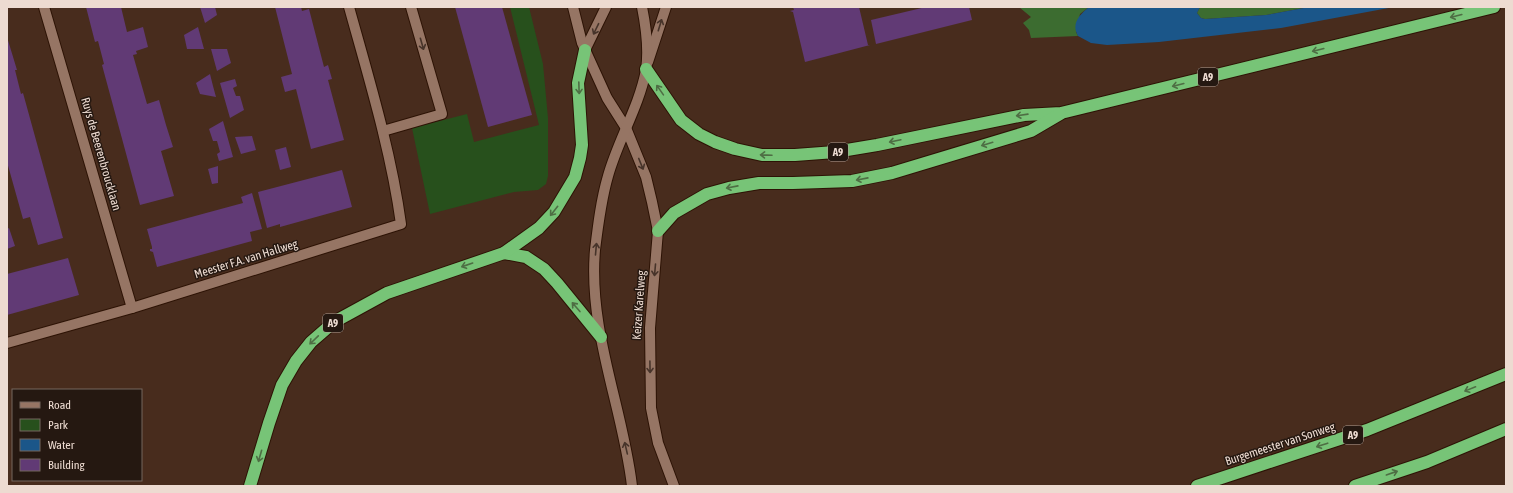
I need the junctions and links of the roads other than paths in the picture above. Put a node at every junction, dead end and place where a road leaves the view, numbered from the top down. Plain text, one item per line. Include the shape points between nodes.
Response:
1 (44, 7) edge
2 (349, 7) edge
3 (411, 7) edge
4 (573, 7) edge
5 (606, 7) edge
6 (642, 7) edge
7 (666, 7) edge
8 (1494, 7) edge
9 (586, 50) junction
10 (646, 69) junction
11 (1061, 113) junction
12 (626, 128) junction
13 (383, 131) junction
14 (658, 232) junction
15 (504, 253) junction
16 (132, 308) junction
17 (601, 337) junction
18 (7, 343) edge
19 (1506, 374) edge
20 (1506, 429) edge
21 (250, 486) edge
22 (632, 486) edge
23 (674, 486) edge
24 (1197, 486) edge
25 (1355, 486) edge

1 - 16 main road, Ruys de Beerenbroucklaan
2 - 13 main road, Meester F.A. van Hallweg
3 -> 13 main road via 442,114
4 - 9 main road, Keizer Karelweg
5 -> 9 main road
6 - 10 main road via 646,25
10 -> 7 main road
8 -> 11 highway, A9
9 - 12 main road, Keizer Karelweg via 608,98
9 -> 15 highway, A9 via 578,83 582,145 575,176 554,212 539,228
11 -> 10 highway, A9 via 1024,115 835,152 762,155 735,149 699,134 681,120
10 - 12 main road
11 -> 14 highway, A9 via 1031,131 892,173 852,181 760,183 707,194 674,213
12 -> 14 main road, Keizer Karelweg via 646,177
17 -> 12 main road via 595,288 595,252 599,218 608,175
13 - 16 main road, Meester F.A. van Hallweg via 402,224
14 -> 23 main road, Keizer Karelweg via 650,328 651,408 658,443
17 -> 15 highway, A9 via 544,269 526,257
15 -> 21 highway, A9 via 387,293 334,322 311,342 282,385
16 - 18 main road, Meester F.A. van Hallweg
22 -> 17 main road via 629,459
19 -> 24 highway, Burgemeester van Sonweg / A9 via 1367,430
25 -> 20 highway via 1426,462

